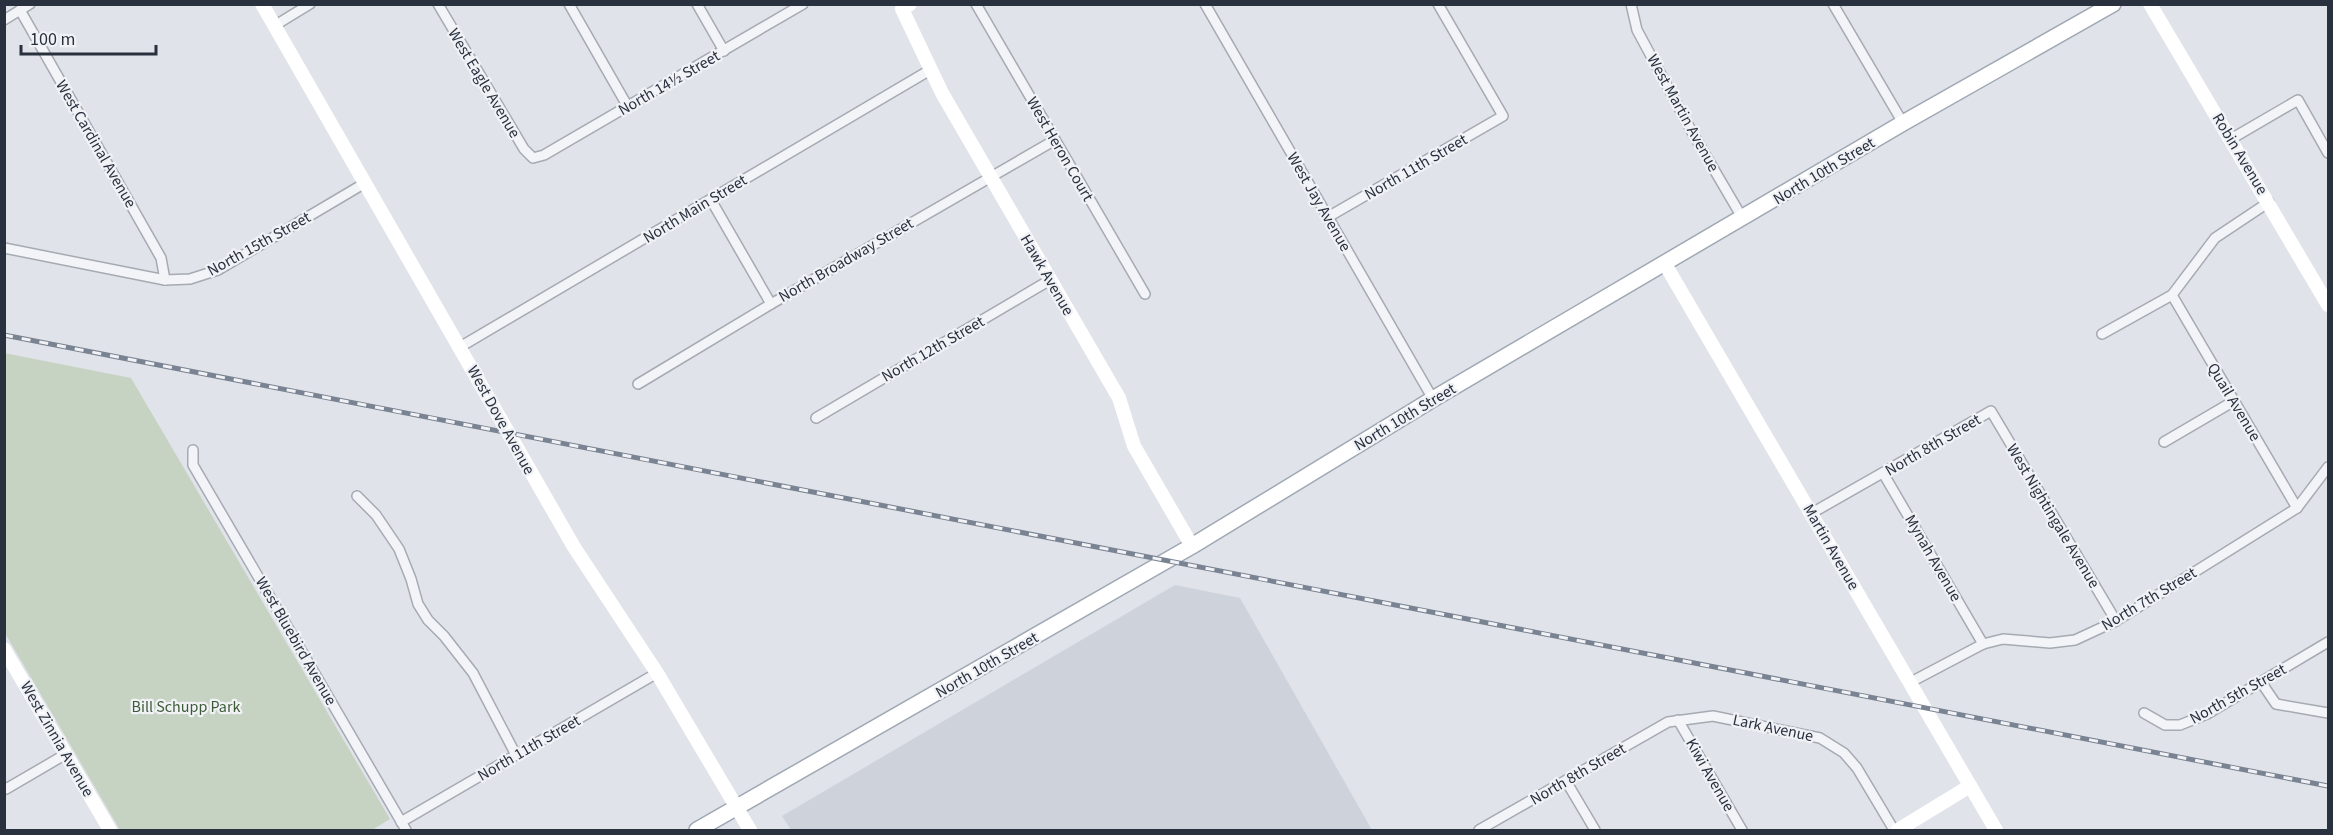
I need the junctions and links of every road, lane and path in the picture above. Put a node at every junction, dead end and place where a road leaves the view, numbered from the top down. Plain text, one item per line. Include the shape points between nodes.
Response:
1 (30, 4) edge
2 (262, 4) edge
3 (310, 4) edge
4 (438, 4) edge
5 (568, 4) edge
6 (697, 4) edge
7 (803, 4) edge
8 (976, 4) edge
9 (1205, 4) edge
10 (1438, 4) edge
11 (1631, 4) edge
12 (1833, 4) edge
13 (2113, 4) edge
14 (2150, 4) edge
15 (904, 6) edge
16 (20, 10) junction
17 (4, 20) edge
18 (274, 26) junction
19 (724, 51) junction
20 (930, 70) junction
21 (628, 107) junction
22 (1903, 123) junction
23 (2231, 138) junction
24 (1055, 140) junction
25 (2328, 153) edge
26 (533, 158) joint
27 (990, 177) junction
28 (365, 183) junction
29 (711, 200) junction
30 (2269, 202) junction
31 (1328, 217) junction
32 (1743, 219) junction
33 (4, 248) edge
34 (1665, 264) junction
35 (165, 280) junction
36 (1050, 280) junction
37 (1144, 294) dead end
38 (2172, 295) junction
39 (771, 304) junction
40 (2328, 305) edge
41 (2102, 334) dead end
42 (460, 348) junction
43 (638, 384) dead end
44 (1433, 399) junction
45 (2234, 401) junction
46 (1991, 411) joint
47 (816, 418) dead end
48 (2164, 442) dead end
49 (194, 450) dead end
50 (2328, 467) edge
51 (1883, 473) junction
52 (357, 496) dead end
53 (2297, 508) junction
54 (1812, 513) junction
55 (1192, 546) junction
56 (2116, 621) junction
57 (2328, 642) edge
58 (1983, 644) junction
59 (4, 649) edge
60 (657, 674) junction
61 (1909, 682) junction
62 (2261, 682) junction
63 (2144, 713) dead end
64 (2328, 713) edge
65 (1678, 720) junction
66 (66, 753) junction
67 (516, 756) junction
68 (1566, 781) junction
69 (1970, 786) junction
70 (5, 788) edge
71 (736, 807) junction
72 (404, 826) edge
73 (110, 831) edge
74 (697, 831) edge
75 (750, 831) edge
76 (1479, 831) edge
77 (1594, 831) edge
78 (1742, 831) edge
79 (1896, 831) edge
80 (1996, 831) edge

1 - 16 street
2 - 18 street, West Dove Avenue
3 - 18 street
4 - 26 street, West Eagle Avenue
5 - 21 street
6 - 19 street
7 - 19 street, North 14½ Street
8 - 24 street, West Heron Court
9 - 31 street, West Jay Avenue
10 - 31 street, North 11th Street via 1503,116
11 - 32 street, West Martin Avenue via 1637,30
12 - 22 street
13 - 22 main road, North 10th Street
14 - 23 street, Robin Avenue
15 - 20 street, Hawk Avenue
16 - 17 street
16 - 35 street, West Cardinal Avenue via 161,258
18 - 28 street, West Dove Avenue
19 - 21 street, North 14½ Street
20 - 27 street, Hawk Avenue
20 - 29 street, North Main Street
21 - 26 street, North 14½ Street
22 - 32 main road, North 10th Street
23 - 25 street via 2298,100
23 - 30 street, Robin Avenue
24 - 27 street, North Broadway Street
24 - 37 street, West Heron Court
27 - 36 street, Hawk Avenue
27 - 39 street, North Broadway Street
28 - 35 street, North 15th Street via 218,270 190,279
28 - 42 street, West Dove Avenue
29 - 39 street
29 - 42 street, North Main Street
30 - 38 street via 2215,238
30 - 40 street, Robin Avenue
31 - 44 street, West Jay Avenue
32 - 34 main road, North 10th Street
33 - 35 street, North 15th Street
34 - 44 main road, North 10th Street
34 - 54 street, Martin Avenue
36 - 47 street, North 12th Street
36 - 55 street, Hawk Avenue via 1119,398 1134,446
38 - 41 street
38 - 45 street, Quail Avenue
39 - 43 street, North Broadway Street
42 - 60 street, West Dove Avenue via 574,547
44 - 55 main road, North 10th Street
45 - 48 street
45 - 53 street, Quail Avenue
46 - 51 street, North 8th Street
46 - 56 street, West Nightingale Avenue
49 - 72 street, West Bluebird Avenue via 193,465
50 - 53 street, North 7th Street
51 - 54 street, North 8th Street
51 - 58 street, Mynah Avenue
52 - 67 street via 376,515 399,549 418,604 472,673
53 - 56 street, North 7th Street
54 - 61 street, Martin Avenue
55 - 71 main road, North 10th Street
56 - 58 street, North 7th Street via 2075,640 2050,643 2003,639
57 - 62 street, North 5th Street
58 - 61 street, North 7th Street
59 - 66 street, West Zinnia Avenue
60 - 67 street, North 11th Street
60 - 71 street, West Dove Avenue
61 - 69 street, Martin Avenue
62 - 63 street, North 5th Street via 2180,725 2165,725
62 - 64 street via 2276,704
65 - 68 street, North 8th Street
65 - 78 street, Kiwi Avenue
65 - 79 street, Lark Avenue via 1713,716 1820,738 1844,753 1857,768
66 - 70 street
66 - 73 street, West Zinnia Avenue
67 - 72 street, North 11th Street
68 - 76 street, North 8th Street
68 - 77 street
69 - 79 street
69 - 80 street, Martin Avenue
71 - 74 main road, North 10th Street
71 - 75 street, West Dove Avenue

